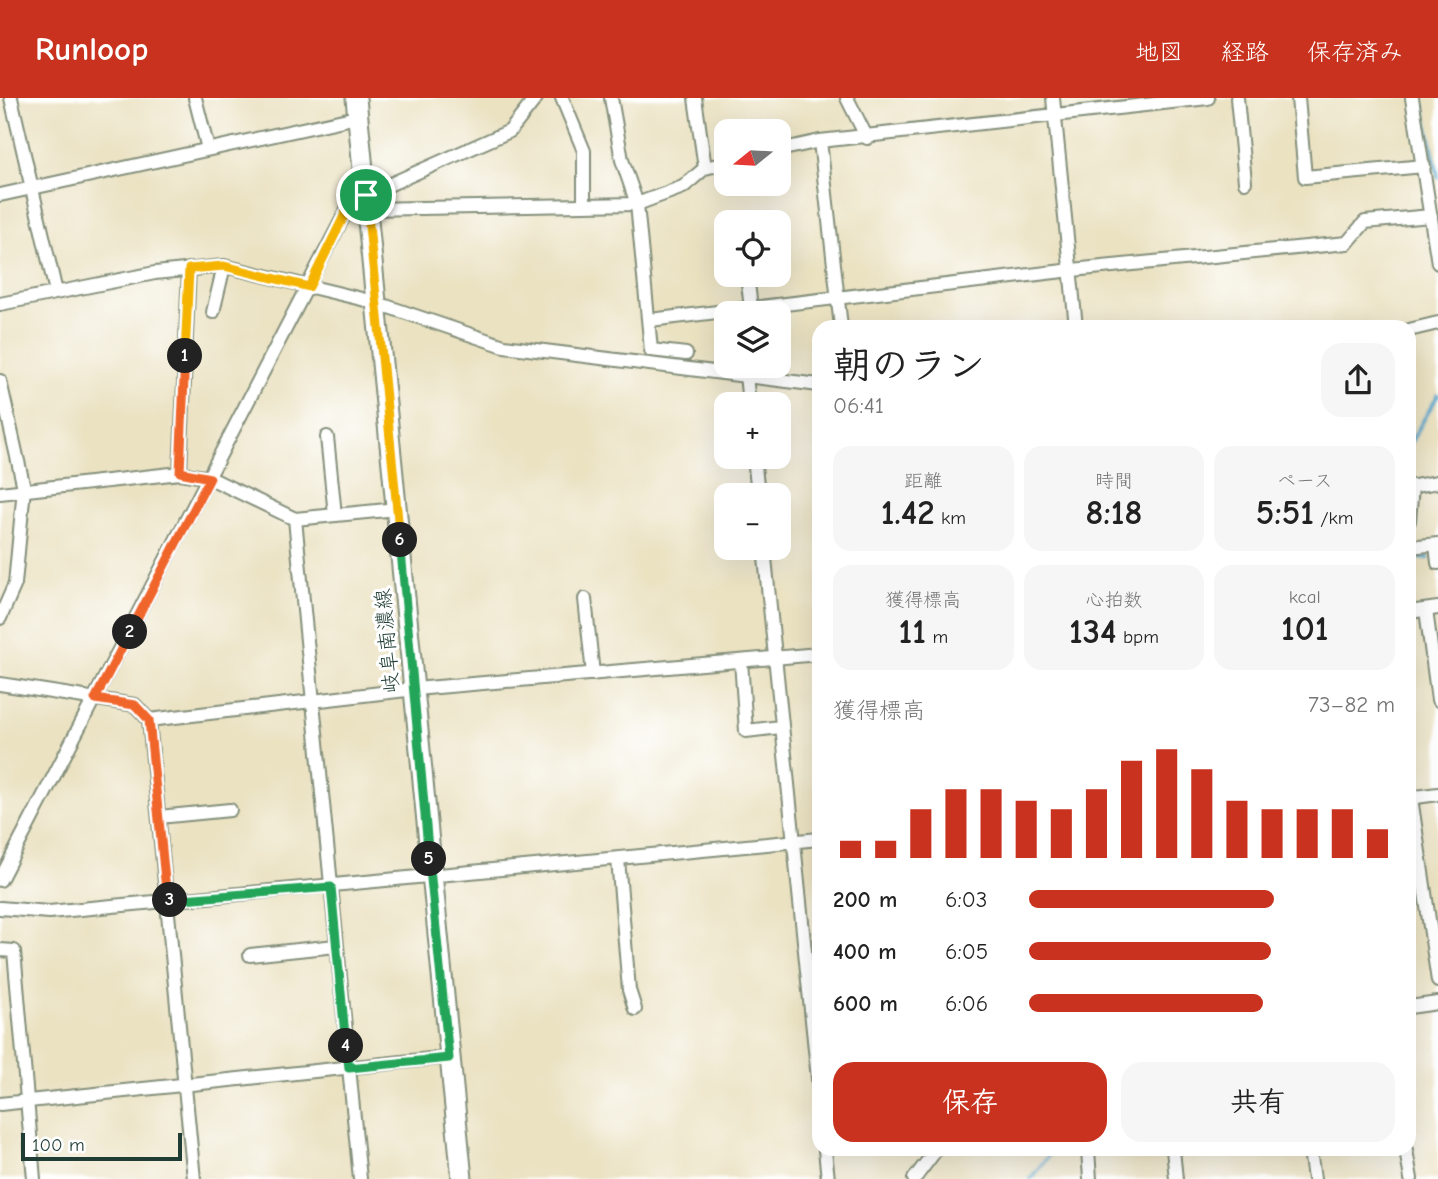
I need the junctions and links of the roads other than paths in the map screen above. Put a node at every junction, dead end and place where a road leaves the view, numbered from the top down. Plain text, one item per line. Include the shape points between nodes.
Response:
1 (11, 98) edge
2 (195, 98) edge
3 (536, 98) edge
4 (562, 98) edge
5 (611, 98) edge
6 (695, 98) edge
7 (847, 98) edge
8 (1053, 98) edge
9 (1208, 98) edge
10 (1237, 98) edge
11 (1297, 98) edge
12 (1412, 98) edge
13 (356, 107) edge
14 (1055, 117) junction
15 (867, 138) junction
16 (820, 141) junction
17 (791, 147) edge
18 (208, 149) junction
19 (714, 166) edge
20 (1424, 166) junction
21 (705, 168) junction
22 (1245, 182) dead end
23 (32, 188) junction
24 (0, 195) edge
25 (366, 202) junction
26 (637, 204) junction
27 (584, 205) junction
28 (1432, 216) junction
29 (1438, 262) edge
30 (224, 266) junction
31 (189, 269) junction
32 (1072, 270) junction
33 (309, 287) junction
34 (56, 292) junction
35 (837, 299) junction
36 (374, 302) junction
37 (0, 304) edge
38 (791, 304) edge
39 (714, 312) edge
40 (213, 313) dead end
41 (650, 320) junction
42 (840, 320) edge
43 (1076, 320) edge
44 (1438, 323) edge
45 (1416, 328) edge
46 (686, 354) dead end
47 (714, 371) edge
48 (768, 378) edge
49 (0, 381) edge
50 (812, 384) edge
51 (327, 437) dead end
52 (180, 472) junction
53 (210, 478) junction
54 (1438, 482) edge
55 (1416, 485) edge
56 (24, 488) junction
57 (0, 493) edge
58 (397, 509) junction
59 (335, 515) junction
60 (295, 519) junction
61 (1437, 545) edge
62 (1416, 546) edge
63 (765, 560) edge
64 (1438, 563) edge
65 (585, 599) dead end
66 (1432, 609) edge
67 (0, 618) edge
68 (812, 654) edge
69 (776, 659) junction
70 (741, 662) junction
71 (593, 674) junction
72 (0, 684) edge
73 (415, 689) junction
74 (95, 699) junction
75 (1438, 700) edge
76 (313, 701) junction
77 (149, 720) junction
78 (781, 727) junction
79 (1438, 794) edge
80 (1416, 797) edge
81 (230, 810) dead end
82 (159, 817) junction
83 (1416, 837) edge
84 (812, 840) edge
85 (794, 842) junction
86 (618, 859) junction
87 (430, 878) junction
88 (0, 880) edge
89 (331, 887) junction
90 (167, 900) junction
91 (0, 908) edge
92 (336, 946) junction
93 (0, 950) edge
94 (250, 954) dead end
95 (1438, 981) edge
96 (1438, 1003) edge
97 (1416, 1006) edge
98 (635, 1009) dead end
99 (812, 1021) edge
100 (449, 1058) junction
101 (349, 1068) junction
102 (185, 1084) junction
103 (27, 1100) junction
104 (0, 1104) edge
105 (826, 1156) edge
106 (931, 1156) edge
107 (1088, 1156) edge
108 (1174, 1156) edge
109 (1311, 1156) edge
110 (1407, 1156) edge
111 (34, 1179) edge
112 (194, 1179) edge
113 (360, 1179) edge
114 (462, 1179) edge
115 (828, 1179) edge
116 (914, 1179) edge
117 (1090, 1179) edge
118 (1176, 1179) edge
119 (1314, 1179) edge
120 (1411, 1179) edge

1 - 23 street
2 - 18 street
3 - 25 street via 510,131
4 - 27 street via 584,151
5 - 26 street via 622,160
6 - 21 street
7 - 15 street
8 - 14 street
9 - 14 street
10 - 22 street
11 - 20 street via 1305,177
12 - 20 street
13 - 18 street
13 - 25 main road, 岐阜南濃線
14 - 15 street
14 - 32 street
15 - 16 street
16 - 17 street
16 - 35 street
18 - 23 street
19 - 21 street
20 - 28 street
21 - 26 street via 683,187
23 - 24 street
23 - 34 street
25 - 27 street
25 - 33 street via 349,206
25 - 36 main road, 岐阜南濃線
26 - 27 street
26 - 41 street
28 - 29 street
28 - 32 street via 1365,222 1347,243
30 - 31 street
30 - 33 street
30 - 40 street
31 - 34 street
31 - 52 street
32 - 35 street
32 - 43 street
33 - 36 street
33 - 53 street
34 - 37 street
35 - 38 street
35 - 42 street
36 - 47 street via 504,346
36 - 58 main road, 岐阜南濃線
39 - 41 street
41 - 46 street via 651,350
44 - 45 street
48 - 50 street
49 - 56 street
51 - 59 street
52 - 53 street
52 - 56 street
53 - 60 street
53 - 74 street
54 - 55 street
56 - 57 street
56 - 67 street via 15,584
58 - 59 street
58 - 73 main road, 岐阜南濃線
59 - 60 street
60 - 76 street
61 - 62 street
61 - 64 street
63 - 69 street
65 - 71 street
66 - 75 street
68 - 69 street
69 - 70 street
69 - 78 street
70 - 71 street
70 - 78 street via 746,731
71 - 73 street
72 - 74 street
73 - 76 street
73 - 87 main road, 岐阜南濃線
74 - 77 street via 135,705
74 - 88 street
76 - 77 street
76 - 89 street
77 - 82 street
78 - 85 street
79 - 80 street
81 - 82 street
82 - 90 street
83 - 95 street
84 - 85 street
85 - 86 street
85 - 99 street
86 - 87 street
86 - 98 street via 629,990
87 - 89 street
87 - 100 main road, 岐阜南濃線
89 - 90 street
89 - 92 street
90 - 91 street via 49,912
90 - 102 street
92 - 94 street
92 - 101 street
93 - 103 street via 14,951
96 - 97 street
100 - 101 street
100 - 114 main road, 岐阜南濃線
101 - 102 street
101 - 113 street
102 - 103 street
102 - 112 street
103 - 104 street
103 - 111 street
105 - 115 street
106 - 116 street
107 - 117 street
108 - 118 street
109 - 119 street
110 - 120 street

